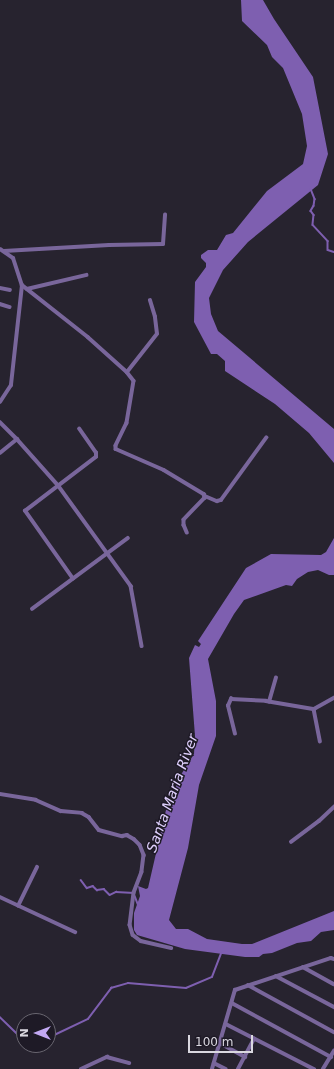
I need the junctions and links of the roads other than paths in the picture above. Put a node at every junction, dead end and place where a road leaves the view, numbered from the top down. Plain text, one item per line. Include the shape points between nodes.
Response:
1 (165, 215) dead end
2 (2, 250) edge
3 (86, 275) dead end
4 (22, 285) junction
5 (0, 288) edge
6 (27, 289) junction
7 (10, 290) dead end
8 (150, 301) dead end
9 (0, 304) edge
10 (10, 307) dead end
11 (127, 372) junction
12 (1, 399) edge
13 (0, 422) edge
14 (79, 429) dead end
15 (266, 438) dead end
16 (17, 439) junction
17 (0, 453) edge
18 (58, 485) junction
19 (205, 496) junction
20 (187, 532) dead end
21 (128, 538) dead end
22 (108, 553) junction
23 (73, 579) junction
24 (32, 609) dead end
25 (142, 646) dead end
26 (276, 678) dead end
27 (334, 698) edge
28 (269, 702) junction
29 (314, 709) junction
30 (235, 734) dead end
31 (320, 741) dead end
32 (0, 794) edge
33 (334, 807) edge
34 (291, 842) dead end
35 (37, 867) dead end
36 (0, 897) edge
37 (18, 906) junction
38 (75, 932) dead end
39 (171, 948) dead end
40 (334, 959) edge
41 (303, 967) junction
42 (276, 976) junction
43 (334, 984) edge
44 (248, 985) junction
45 (232, 1003) junction
46 (334, 1007) edge
47 (226, 1024) junction
48 (334, 1032) edge
49 (254, 1039) junction
50 (220, 1043) junction
51 (334, 1051) edge
52 (245, 1057) junction
53 (331, 1057) junction
54 (129, 1063) dead end
55 (214, 1063) junction
56 (81, 1069) edge
57 (212, 1069) edge
58 (226, 1069) edge
59 (238, 1069) edge
60 (314, 1069) edge
61 (323, 1069) edge

1 - 2 street via 163,244
2 - 4 street via 13,258
3 - 6 street
4 - 6 street
4 - 12 street via 11,385
5 - 7 street
6 - 11 street via 88,337
8 - 11 street via 157,334
9 - 10 street
11 - 19 street via 134,382 127,423 116,449 164,470
13 - 16 street
14 - 18 street via 97,455
15 - 19 street via 221,500
16 - 17 street
16 - 18 street
18 - 22 street
18 - 23 street via 26,509 25,513
19 - 20 street via 184,520
21 - 22 street
22 - 23 street
22 - 25 street via 131,586
23 - 24 street
26 - 28 street
27 - 29 street
28 - 29 street
28 - 30 street via 231,699 228,706
29 - 31 street
32 - 39 street via 42,802 61,811 82,813 100,830 127,835 134,839 144,855 142,872 134,893 130,925 133,935 142,941
33 - 34 street
35 - 37 street
36 - 37 street
37 - 38 street
40 - 41 street
41 - 42 street
41 - 43 street
42 - 44 street
42 - 46 street
44 - 45 street via 235,990
44 - 48 street
45 - 47 street
45 - 53 street
47 - 49 street
47 - 50 street
49 - 52 street
49 - 60 street
50 - 52 street
50 - 55 street
51 - 53 street
52 - 59 street
53 - 61 street
54 - 56 street via 107,1057
55 - 57 street
55 - 58 street

